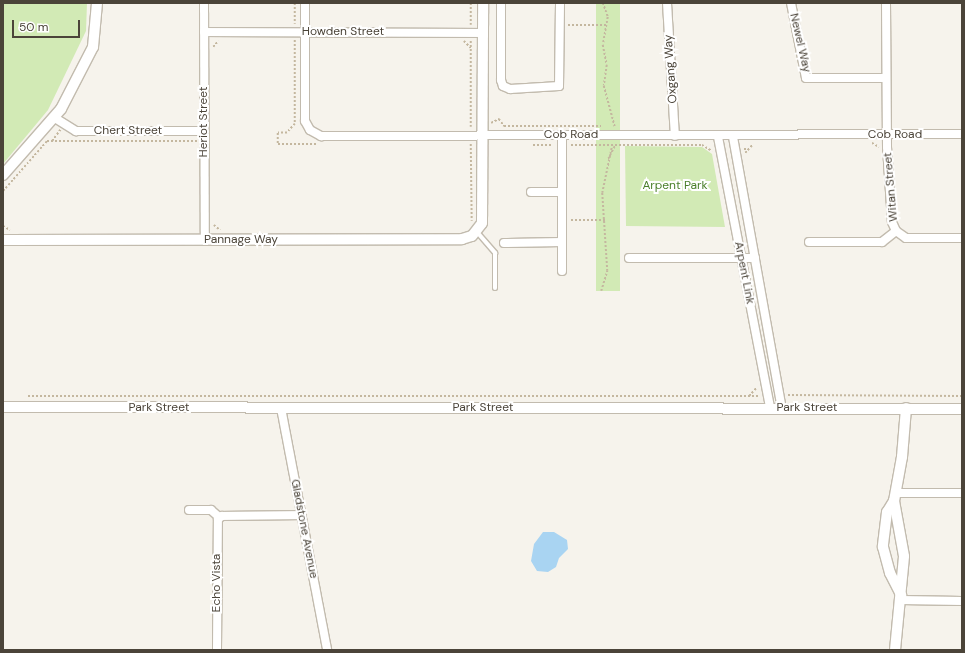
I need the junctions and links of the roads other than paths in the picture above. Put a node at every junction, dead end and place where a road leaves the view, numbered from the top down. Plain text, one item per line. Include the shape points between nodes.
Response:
1 (97, 3) edge
2 (204, 3) edge
3 (304, 3) edge
4 (483, 3) edge
5 (501, 3) edge
6 (560, 3) edge
7 (667, 3) edge
8 (791, 3) edge
9 (886, 3) edge
10 (204, 32) junction
11 (305, 32) junction
12 (482, 34) junction
13 (886, 78) junction
14 (55, 118) junction
15 (204, 131) junction
16 (962, 134) edge
17 (562, 135) junction
18 (887, 135) junction
19 (483, 136) junction
20 (675, 136) junction
21 (718, 137) junction
22 (733, 137) junction
23 (3, 175) edge
24 (531, 192) dead end
25 (562, 192) junction
26 (896, 231) junction
27 (477, 232) junction
28 (962, 238) edge
29 (3, 240) edge
30 (205, 240) junction
31 (562, 242) junction
32 (809, 242) dead end
33 (504, 243) dead end
34 (629, 258) dead end
35 (755, 258) junction
36 (741, 259) junction
37 (562, 271) dead end
38 (495, 288) dead end
39 (3, 407) edge
40 (281, 408) junction
41 (770, 408) junction
42 (782, 408) junction
43 (906, 408) junction
44 (962, 409) edge
45 (962, 493) edge
46 (894, 497) junction
47 (189, 510) dead end
48 (302, 515) junction
49 (219, 517) junction
50 (901, 598) junction
51 (962, 600) edge
52 (217, 650) edge
53 (327, 650) edge
54 (896, 650) edge

1 - 14 street via 93,47
2 - 10 street, Heriot Street
3 - 11 street, Cob Road
4 - 12 street
5 - 6 street via 501,80 503,86 510,89 559,86
7 - 20 street, Oxgang Way
8 - 13 street, Newel Way via 806,78
9 - 13 street, Witan Street
10 - 11 street, Howden Street
10 - 15 street, Heriot Street
11 - 12 street, Howden Street
11 - 19 street, Cob Road via 305,118 308,128 314,133 326,137
12 - 19 street
13 - 18 street, Witan Street
14 - 15 street, Chert Street via 76,131
14 - 23 street
15 - 30 street, Heriot Street
16 - 18 street, Cob Road
17 - 19 street, Cob Road
17 - 20 street, Cob Road
17 - 25 street
18 - 22 street, Cob Road
18 - 26 street, Witan Street via 892,222
19 - 27 street via 482,223
20 - 21 street, Cob Road
21 - 22 street, Cob Road
21 - 36 street, Arpent Link
22 - 35 street, Arpent Link
24 - 25 street
25 - 31 street
26 - 28 street, Witan Street via 906,238
26 - 32 street via 882,242
27 - 30 street, Pannage Way via 462,239
27 - 38 lane via 495,254
29 - 30 street, Pannage Way
31 - 33 street
31 - 37 street
34 - 36 street
35 - 36 street
35 - 42 street, Arpent Link
36 - 41 street, Arpent Link
39 - 40 street, Park Street
40 - 41 street, Park Street
40 - 48 street, Gladstone Avenue
41 - 42 street, Park Street
42 - 43 street, Park Street
43 - 44 street, Park Street
43 - 46 street via 902,457
45 - 46 street
46 - 50 street via 904,556
46 - 50 street via 887,512 883,547 890,573
47 - 49 street via 212,510
48 - 49 street
48 - 53 street, Gladstone Avenue
49 - 52 street, Echo Vista via 216,522
50 - 51 street
50 - 54 street

